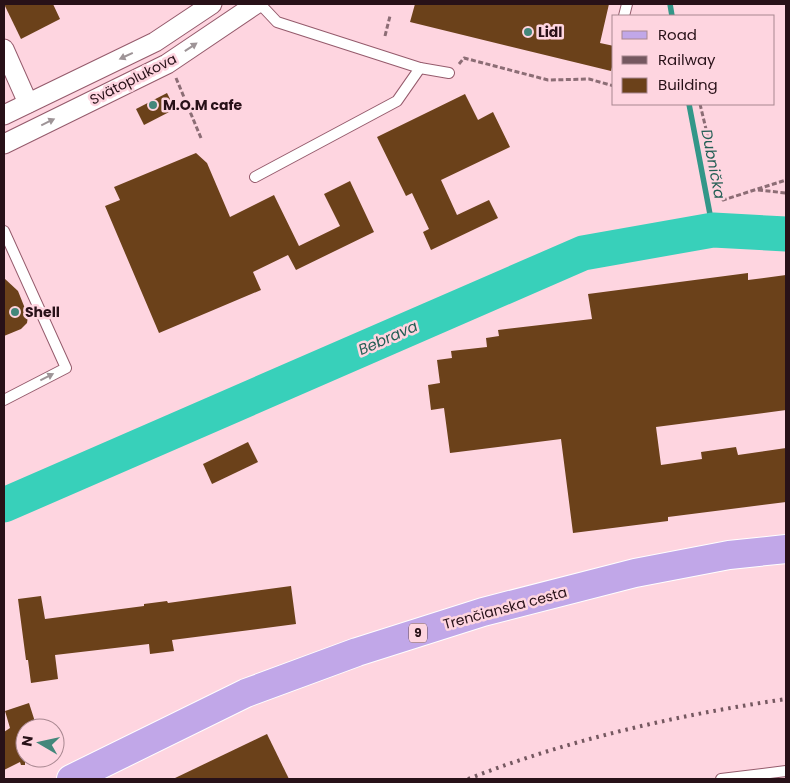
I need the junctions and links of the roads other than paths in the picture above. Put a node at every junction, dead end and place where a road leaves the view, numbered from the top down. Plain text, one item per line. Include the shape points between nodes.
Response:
1 (212, 4) edge
2 (256, 4) edge
3 (260, 4) edge
4 (4, 49) edge
5 (420, 68) junction
6 (449, 73) road end
7 (28, 103) junction
8 (4, 114) edge
9 (4, 144) edge
10 (255, 178) dead end
11 (4, 231) edge
12 (4, 400) edge
13 (786, 549) edge
14 (786, 771) edge
15 (71, 779) edge
16 (722, 779) edge

1 -> 7 street, Svätoplukova via 155,42
9 -> 2 street, Svätoplukova via 167,64
3 - 5 lane via 277,22
4 - 7 street
5 - 6 lane
5 - 10 lane via 397,101
7 - 8 street, Svätoplukova
12 -> 11 lane via 66,368
13 - 15 main road, Trenčianska cesta / 9 via 728,555 635,573 483,612 246,693
14 - 16 lane

